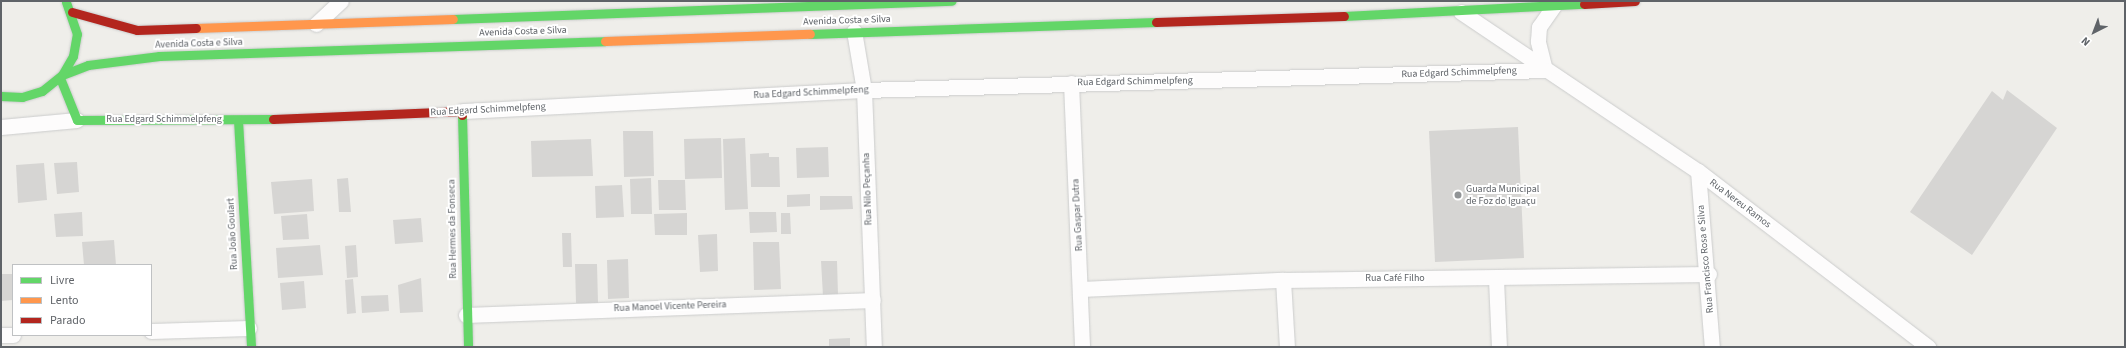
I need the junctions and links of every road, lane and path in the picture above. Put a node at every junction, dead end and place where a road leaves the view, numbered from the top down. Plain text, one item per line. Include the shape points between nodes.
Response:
1 (66, 1) edge
2 (341, 1) edge
3 (952, 1) edge
4 (1635, 1) edge
5 (1555, 4) junction
6 (630, 7) edge
7 (72, 12) junction
8 (1461, 12) junction
9 (316, 24) junction
10 (854, 31) junction
11 (1545, 70) junction
12 (61, 77) junction
13 (1071, 83) junction
14 (864, 90) junction
15 (1, 96) edge
16 (462, 111) junction
17 (77, 120) junction
18 (238, 120) junction
19 (1, 127) edge
20 (1698, 171) junction
21 (1709, 274) junction
22 (1496, 279) junction
23 (1283, 280) junction
24 (1081, 289) junction
25 (873, 300) junction
26 (466, 315) junction
27 (249, 328) junction
28 (152, 330) edge
29 (1, 335) edge
30 (12, 335) edge
31 (251, 347) edge
32 (468, 347) edge
33 (874, 347) edge
34 (1082, 347) edge
35 (1287, 347) edge
36 (1499, 347) edge
37 (1712, 347) edge
38 (1928, 347) edge

1 - 7 main road, Avenida Costa e Silva
2 - 9 street
3 - 6 main road, Avenida Costa e Silva
4 - 5 main road, Avenida Costa e Silva
5 - 8 main road, Avenida Costa e Silva
5 - 11 street via 1539,27 1538,41
6 - 9 main road, Avenida Costa e Silva
7 - 9 main road, Avenida Costa e Silva via 137,30
7 - 12 main road, Avenida Costa e Silva via 77,34 73,56
8 - 10 main road, Avenida Costa e Silva
8 - 11 street, Rua Nereu Ramos
10 - 12 main road, Avenida Costa e Silva via 159,56 88,65
10 - 14 street, Rua Nilo Peçanha
11 - 13 street, Rua Edgard Schimmelpfeng
11 - 20 street, Rua Nereu Ramos
12 - 15 main road, Avenida Costa e Silva via 42,91 22,97
12 - 17 main road
13 - 14 street, Rua Edgard Schimmelpfeng
13 - 24 street, Rua Gaspar Dutra
14 - 16 street, Rua Edgard Schimmelpfeng
14 - 25 street, Rua Nilo Peçanha
16 - 18 main road, Rua Edgard Schimmelpfeng
16 - 26 main road, Rua Hermes da Fonseca
17 - 18 main road, Rua Edgard Schimmelpfeng
17 - 19 street, Rua Edgard Schimmelpfeng
18 - 27 main road, Rua João Goulart
20 - 21 street, Rua Francisco Rosa e Silva
20 - 38 street, Rua Nereu Ramos
21 - 22 street, Rua Café Filho
21 - 37 street, Rua Francisco Rosa e Silva
22 - 23 street, Rua Café Filho
22 - 36 street
23 - 24 street, Rua Café Filho
23 - 35 street
24 - 34 street, Rua Gaspar Dutra
25 - 26 street, Rua Manoel Vicente Pereira
25 - 33 street, Rua Nilo Peçanha
26 - 32 main road, Rua Hermes da Fonseca
27 - 28 street
27 - 31 main road, Rua João Goulart
29 - 30 street

